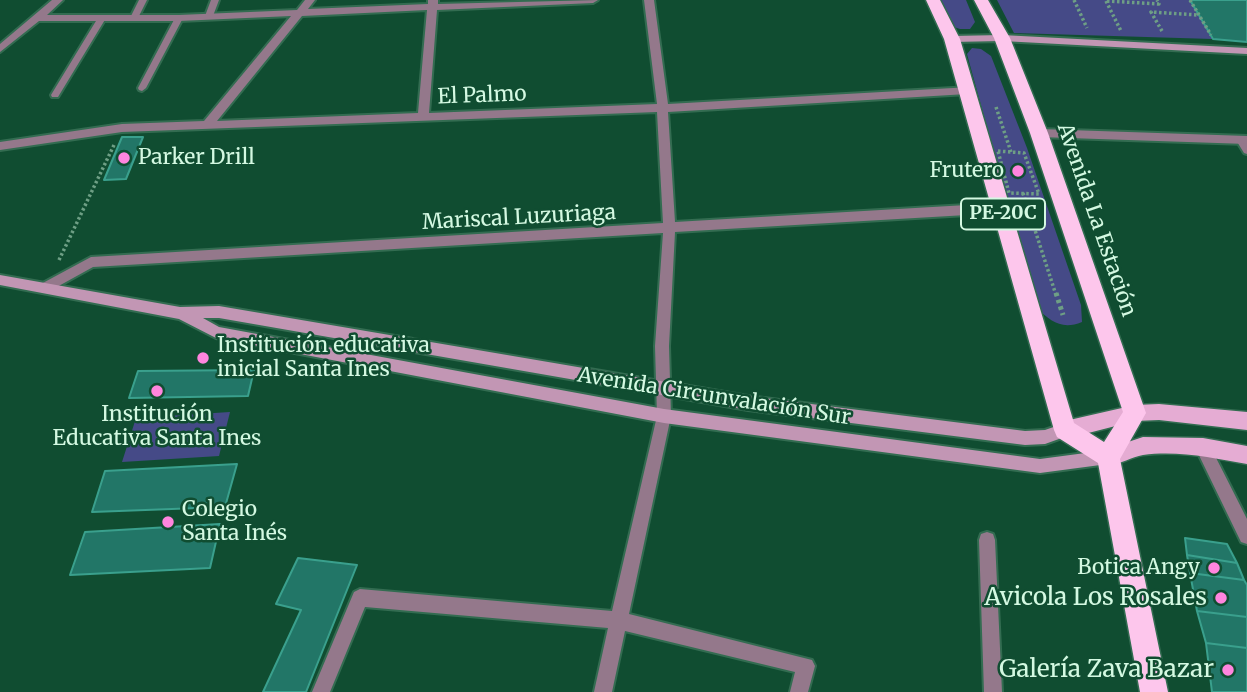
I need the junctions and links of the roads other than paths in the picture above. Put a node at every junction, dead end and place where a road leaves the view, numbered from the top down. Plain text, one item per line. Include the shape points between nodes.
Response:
1 (58, 0) edge
2 (143, 0) edge
3 (215, 0) edge
4 (310, 0) edge
5 (593, 0) edge
6 (649, 0) edge
7 (933, 0) edge
8 (981, 0) edge
9 (433, 3) edge
10 (299, 12) junction
11 (209, 16) junction
12 (37, 18) junction
13 (102, 18) junction
14 (134, 18) junction
15 (179, 18) junction
16 (1002, 38) junction
17 (952, 39) junction
18 (5, 40) edge
19 (0, 49) edge
20 (1247, 51) edge
21 (142, 89) dead end
22 (967, 90) junction
23 (55, 95) dead end
24 (663, 108) junction
25 (423, 118) junction
26 (207, 125) junction
27 (1039, 134) junction
28 (1243, 140) edge
29 (0, 146) edge
30 (1247, 151) edge
31 (1001, 208) junction
32 (669, 228) junction
33 (0, 280) edge
34 (46, 288) junction
35 (180, 313) junction
36 (660, 389) junction
37 (1135, 413) junction
38 (664, 416) junction
39 (1247, 421) edge
40 (1065, 430) junction
41 (1203, 447) junction
42 (1247, 455) edge
43 (1108, 457) junction
44 (1247, 536) edge
45 (988, 540) dead end
46 (617, 620) junction
47 (321, 692) edge
48 (603, 692) edge
49 (799, 692) edge
50 (993, 692) edge
51 (1154, 692) edge

1 - 12 street
2 - 14 lane
3 - 11 lane
4 - 10 street
5 - 9 street
6 - 24 street
7 - 17 highway, PE-20C
8 - 16 highway, Avenida La Estación / PE-20C
9 - 10 street
9 - 25 street
10 - 11 street
10 - 26 street
11 - 15 street
12 - 13 street
12 - 18 street
13 - 14 street
13 - 23 lane
14 - 15 street
15 - 21 lane
16 - 17 street
16 - 20 street
16 - 27 highway, Avenida La Estación / PE-20C
17 - 22 highway, PE-20C
18 - 19 street
22 - 24 street, El Palmo
22 - 31 highway, PE-20C
24 - 25 street, El Palmo
24 - 32 street
25 - 26 street, El Palmo
26 - 29 street, El Palmo via 122,128
27 - 28 street
27 - 37 highway, Avenida La Estación / PE-20C
28 - 30 lane
31 - 32 street, Mariscal Luzuriaga
31 - 40 highway, PE-20C
32 - 34 street, Mariscal Luzuriaga via 91,262
32 - 36 street
33 - 34 street, Avenida Circunvalación Sur
34 - 35 street, Avenida Circunvalación Sur
35 - 36 street, Avenida Circunvalación Sur via 219,312
35 - 38 street, Avenida Circunvalación Sur via 216,332
36 - 38 street
36 - 40 street, Avenida Circunvalación Sur via 1025,438
37 - 39 main road, Avenida Circunvalación Sur
37 - 40 main road, Avenida Circunvalación Sur
37 - 43 highway
38 - 43 street, Avenida Circunvalación Sur via 1040,466
38 - 46 street
40 - 43 highway
41 - 42 main road, Avenida Circunvalación Sur
41 - 43 main road, Avenida Circunvalación Sur via 1143,446
41 - 44 street
43 - 51 highway
45 - 50 street
46 - 47 street via 360,598
46 - 48 street
46 - 49 street via 806,666

